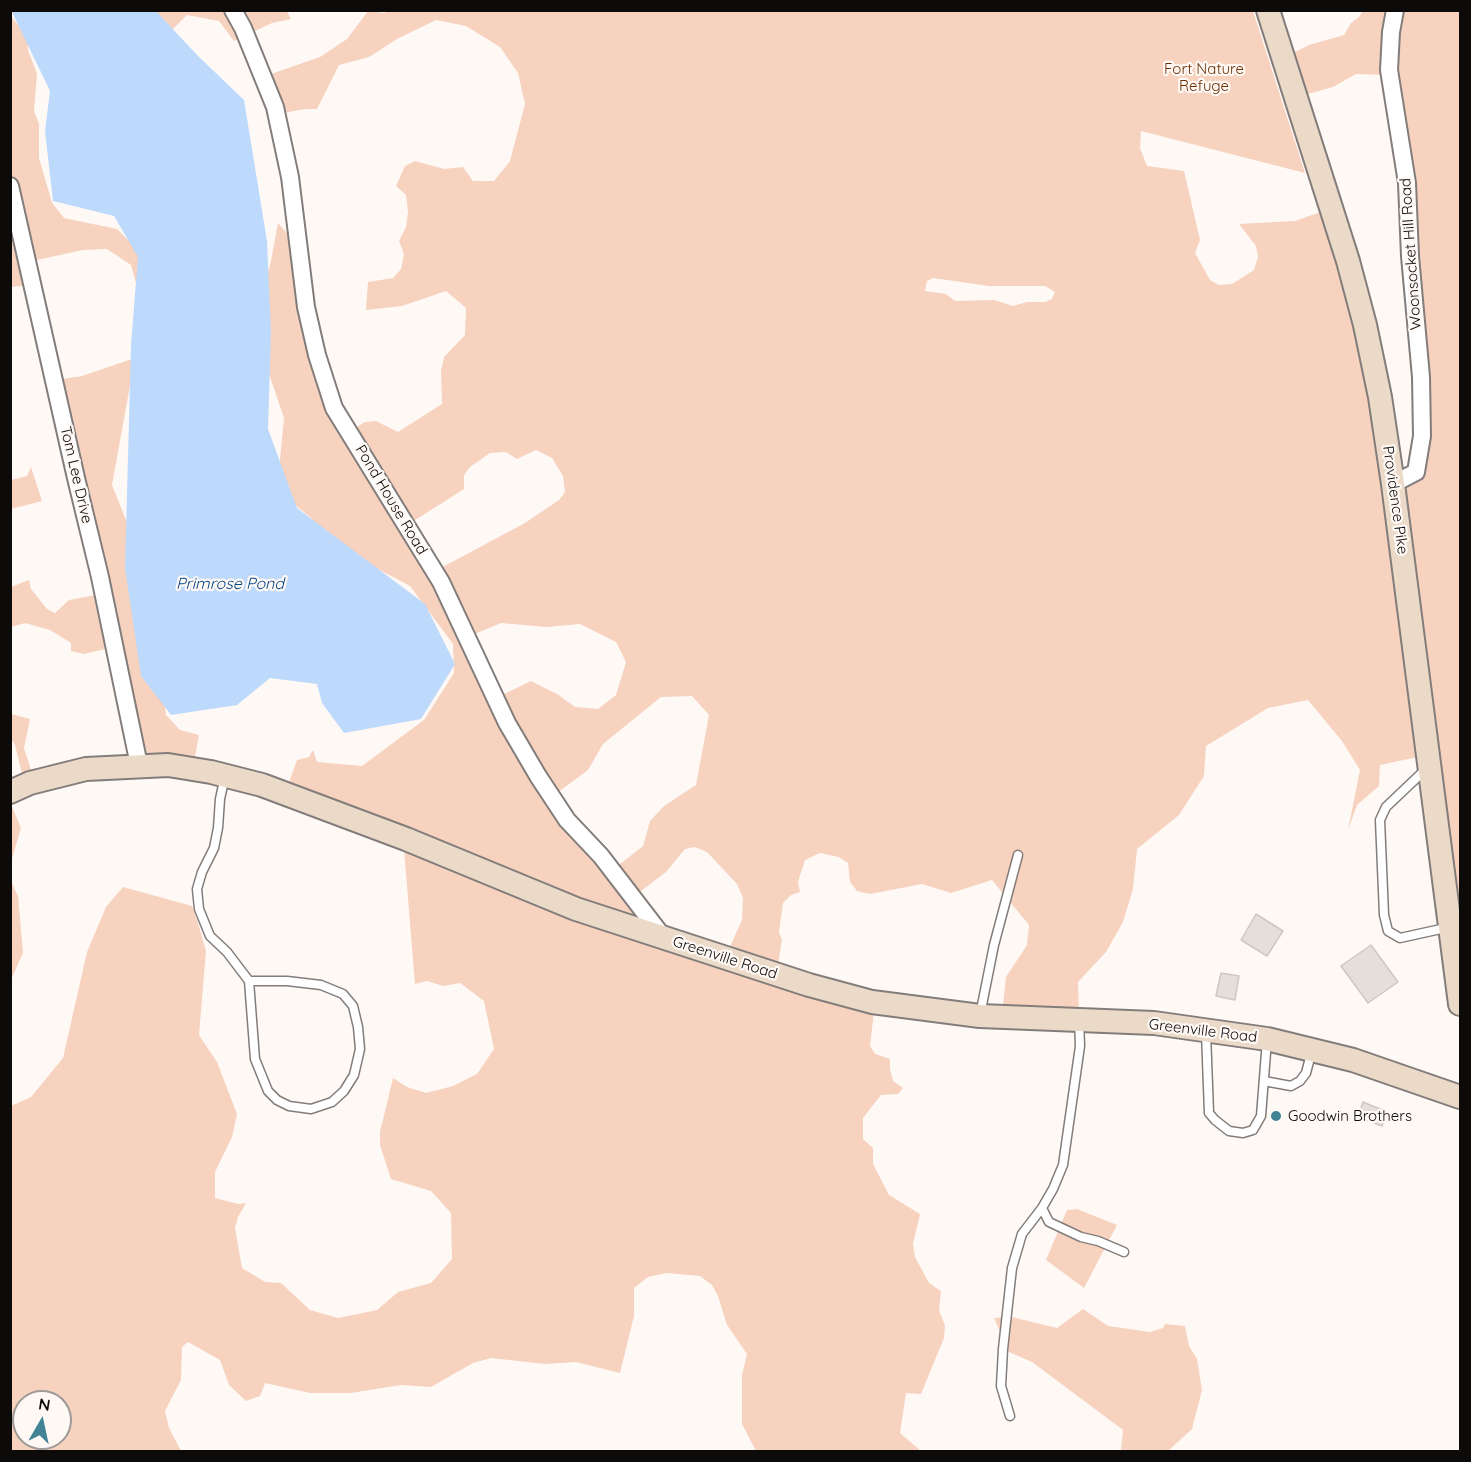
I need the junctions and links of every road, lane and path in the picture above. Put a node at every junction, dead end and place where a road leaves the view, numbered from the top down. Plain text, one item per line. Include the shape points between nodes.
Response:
1 (233, 10) edge
2 (1268, 10) edge
3 (1395, 10) edge
4 (10, 186) edge
5 (1393, 484) junction
6 (139, 765) junction
7 (1430, 766) junction
8 (225, 776) junction
9 (10, 792) edge
10 (1018, 855) dead end
11 (1450, 927) junction
12 (665, 939) junction
13 (249, 981) junction
14 (1461, 1004) edge
15 (980, 1016) junction
16 (1079, 1020) junction
17 (1206, 1029) junction
18 (1267, 1039) junction
19 (1312, 1050) junction
20 (1264, 1081) junction
21 (1461, 1097) edge
22 (1042, 1208) junction
23 (1124, 1251) dead end
24 (1010, 1416) dead end

1 - 12 street, Pond House Road via 275,107 290,177 306,307 334,408 441,582 507,723 538,776 567,820 601,856
2 - 5 main road, Providence Pike via 1365,325
3 - 5 street, Woonsocket Hill Road via 1389,70 1407,183 1422,436 1416,472
4 - 6 street, Tom Lee Drive
5 - 7 main road, Providence Pike
6 - 8 main road, Greenville Road via 168,765
6 - 9 main road, Greenville Road via 86,769
7 - 11 main road, Providence Pike
7 - 11 lane via 1386,807 1380,820 1384,915 1388,931 1400,938
8 - 12 main road, Greenville Road via 272,788 406,838 576,909
8 - 13 lane via 214,848 198,889 198,909 210,936
10 - 15 lane
11 - 14 main road, Providence Pike
12 - 15 main road, Greenville Road via 872,1002
13 - 13 lane via 255,1059 268,1091 289,1107 311,1109 332,1102 354,1075 360,1049 353,1006 343,994 321,985
15 - 16 main road, Greenville Road
16 - 17 main road, Greenville Road
16 - 22 lane via 1080,1046 1063,1165
17 - 18 main road, Greenville Road
17 - 20 lane via 1209,1113 1215,1120 1229,1131 1253,1130 1261,1116
18 - 19 main road, Greenville Road
18 - 20 lane
19 - 20 lane via 1300,1081 1291,1086
19 - 21 main road, Greenville Road
22 - 23 lane via 1049,1222
22 - 24 lane via 1022,1234 1012,1268 1000,1386

